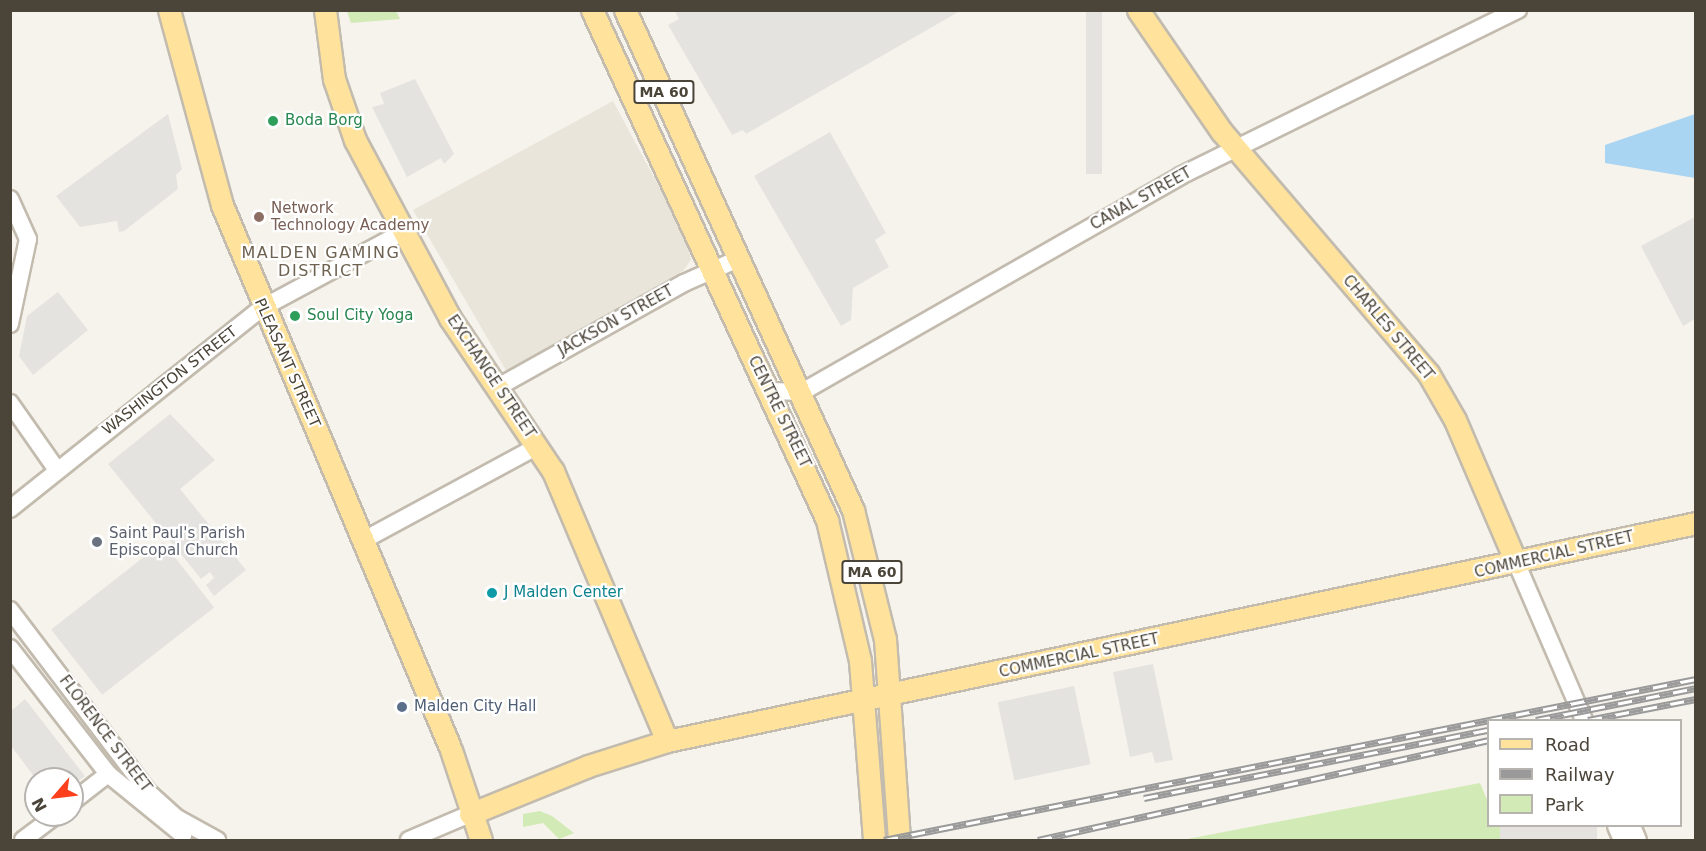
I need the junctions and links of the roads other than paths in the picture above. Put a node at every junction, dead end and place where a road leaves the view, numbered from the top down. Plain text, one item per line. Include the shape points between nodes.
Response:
1 (169, 10) edge
2 (325, 10) edge
3 (592, 10) edge
4 (625, 10) edge
5 (1138, 10) edge
6 (1518, 10) edge
7 (1236, 148) junction
8 (10, 199) edge
9 (403, 232) junction
10 (736, 260) junction
11 (713, 269) junction
12 (262, 308) junction
13 (12, 317) edge
14 (498, 387) junction
15 (771, 391) junction
16 (802, 392) junction
17 (10, 403) edge
18 (538, 446) junction
19 (57, 470) junction
20 (10, 509) edge
21 (1695, 523) edge
22 (364, 540) junction
23 (1516, 562) junction
24 (10, 610) edge
25 (10, 648) edge
26 (891, 694) junction
27 (865, 699) junction
28 (92, 716) junction
29 (1584, 719) edge
30 (73, 731) junction
31 (667, 741) junction
32 (108, 774) junction
33 (84, 793) edge
34 (470, 814) junction
35 (40, 827) edge
36 (10, 835) edge
37 (15, 840) edge
38 (23, 840) edge
39 (192, 840) edge
40 (217, 840) edge
41 (409, 840) edge
42 (480, 840) edge
43 (874, 840) edge
44 (899, 840) edge

1 - 12 main road, PLEASANT STREET via 203,147
2 - 9 main road, EXCHANGE STREET via 345,115
3 - 11 main road, CENTRE STREET / MA 60
4 - 10 main road, CENTRE STREET / MA 60
5 - 7 main road, CHARLES STREET
6 - 7 street, CANAL STREET
7 - 16 street, CANAL STREET
7 - 23 main road, CHARLES STREET via 1428,374 1455,420
8 - 13 street via 28,236
9 - 12 street, WASHINGTON STREET
9 - 14 main road, EXCHANGE STREET via 450,318
10 - 11 street, JACKSON STREET
10 - 16 main road, CENTRE STREET / MA 60
11 - 14 street, JACKSON STREET
11 - 15 main road, CENTRE STREET / MA 60
12 - 19 street, WASHINGTON STREET
12 - 22 main road, PLEASANT STREET
14 - 18 main road, EXCHANGE STREET
15 - 16 street
15 - 27 main road, CENTRE STREET / MA 60 via 836,547 854,620
16 - 26 main road, CENTRE STREET / MA 60 via 864,546 880,607
17 - 19 street
18 - 22 street
18 - 31 main road, EXCHANGE STREET via 564,494
19 - 20 street, WASHINGTON STREET
21 - 23 main road, COMMERCIAL STREET
22 - 34 main road, PLEASANT STREET via 450,748
23 - 26 main road, COMMERCIAL STREET
23 - 29 street, CHARLES STREET
24 - 28 street, FLORENCE STREET
25 - 30 street, FLORENCE STREET
26 - 27 main road, COMMERCIAL STREET
26 - 44 main road, CENTRE STREET / MA 60
27 - 31 main road, COMMERCIAL STREET
27 - 43 main road, CENTRE STREET / MA 60
28 - 30 street
28 - 40 street, FLORENCE STREET via 161,805
30 - 32 street, FLORENCE STREET
31 - 34 main road, COMMERCIAL STREET via 588,765
32 - 33 street
32 - 39 street, FLORENCE STREET via 144,808
34 - 41 street
34 - 42 main road, PLEASANT STREET
35 - 38 street
36 - 37 street

